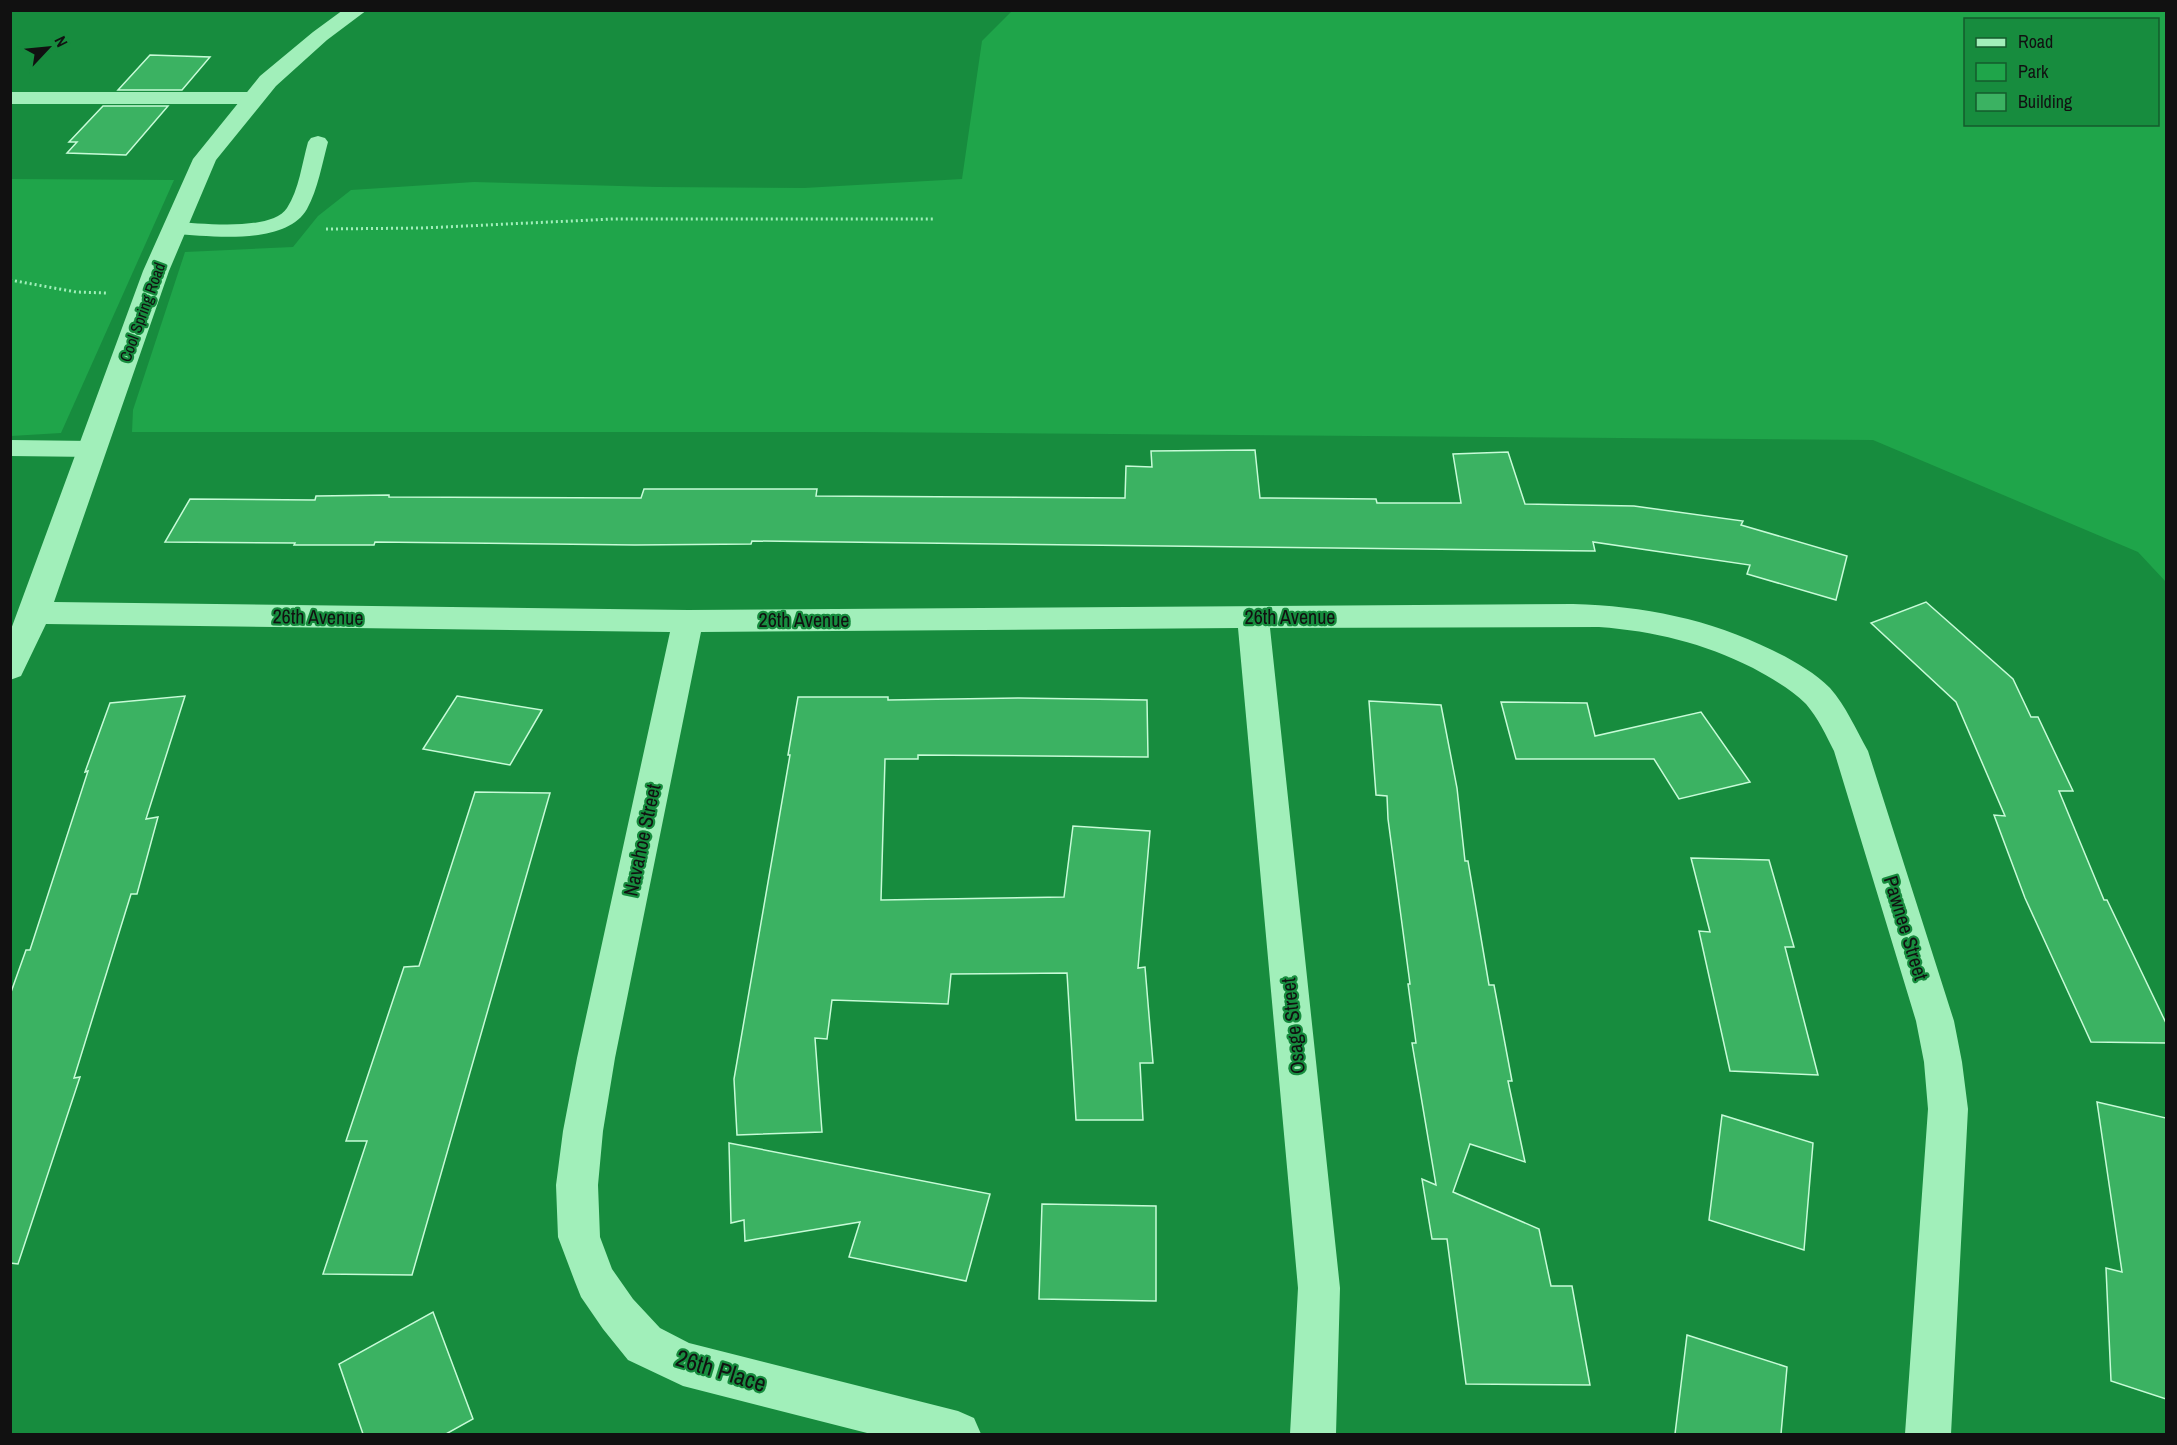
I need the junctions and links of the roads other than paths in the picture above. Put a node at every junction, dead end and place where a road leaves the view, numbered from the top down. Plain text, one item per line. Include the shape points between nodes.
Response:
1 (357, 10) edge
2 (10, 98) edge
3 (254, 98) junction
4 (318, 142) dead end
5 (175, 228) junction
6 (10, 448) edge
7 (93, 449) junction
8 (35, 613) junction
9 (1573, 615) joint
10 (1253, 618) junction
11 (688, 621) junction
12 (10, 668) edge
13 (596, 1058) joint
14 (958, 1434) edge
15 (1313, 1434) edge
16 (1928, 1434) edge

1 - 3 street, Cool Spring Road via 299,53
2 - 3 lane
3 - 5 street, Cool Spring Road via 205,159
4 - 5 lane via 304,192 292,215 268,227
5 - 7 street, Cool Spring Road
6 - 7 lane
7 - 8 street, Cool Spring Road
8 - 11 street, 26th Avenue
8 - 12 street, Cool Spring Road
9 - 10 street, 26th Avenue
9 - 16 street, Pawnee Street via 1662,622 1693,629 1749,652 1812,690 1851,751 1943,1062 1948,1109
10 - 11 street, 26th Avenue
10 - 15 street, Osage Street via 1319,1288
11 - 13 street, Navahoe Street
13 - 14 street, 26th Place via 576,1185 579,1237 596,1282 644,1344 683,1364

